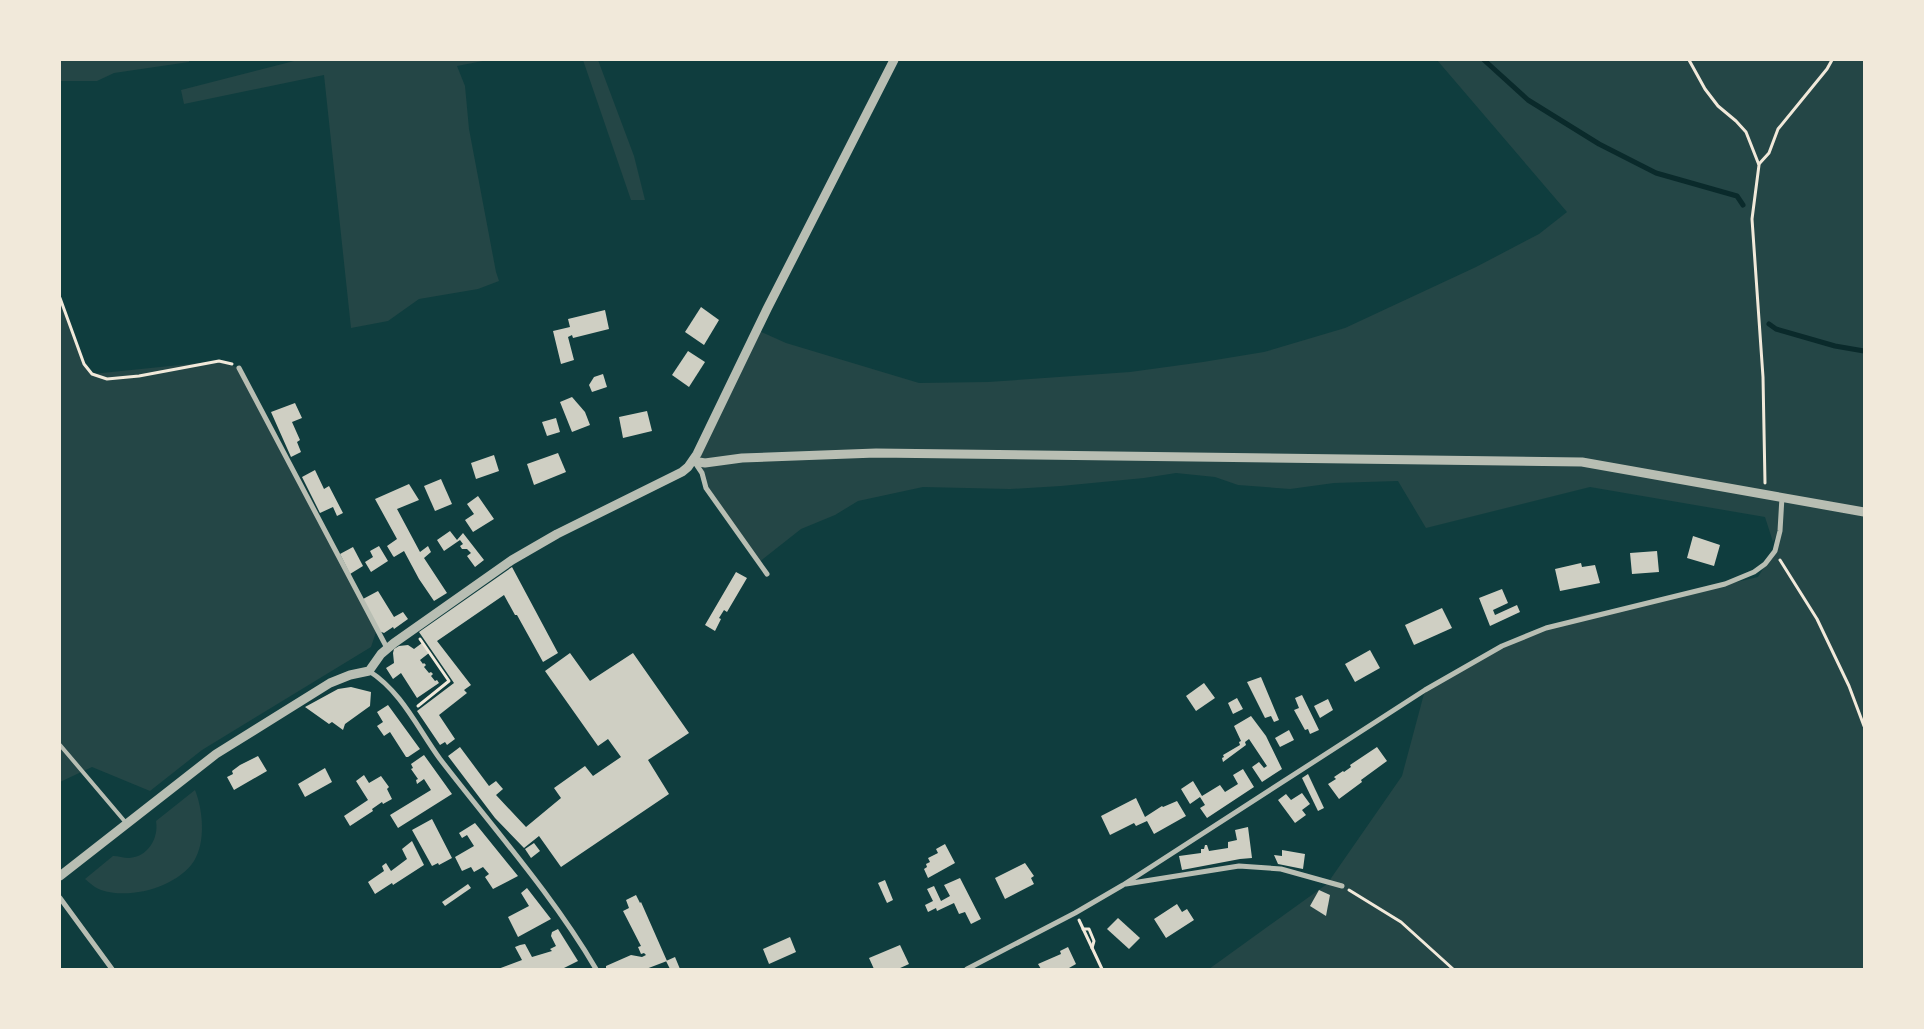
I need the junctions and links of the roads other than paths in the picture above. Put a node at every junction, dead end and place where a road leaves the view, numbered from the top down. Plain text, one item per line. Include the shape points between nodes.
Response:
1 (894, 60) edge
2 (239, 368) road end
3 (694, 461) junction
4 (1782, 497) junction
5 (1864, 512) edge
6 (767, 574) dead end
7 (387, 648) junction
8 (369, 671) junction
9 (60, 745) edge
10 (127, 824) junction
11 (60, 876) edge
12 (1123, 885) junction
13 (1342, 886) road end
14 (60, 898) edge
15 (112, 969) edge
16 (596, 969) edge
17 (967, 969) edge

1 - 3 street via 766,309
2 - 7 street
3 - 4 street via 876,453 1582,462
3 - 6 street via 706,488
3 - 7 street via 674,476 556,534 512,560
4 - 5 street
4 - 12 street via 1780,531 1774,551 1754,572 1725,584 1546,628 1502,646 1424,690
7 - 8 street
8 - 10 street via 350,674 330,683 235,740
8 - 16 street via 388,686 409,713 551,901
9 - 10 lane
10 - 11 street
12 - 13 street via 1239,866 1281,868
12 - 17 street
14 - 15 street

